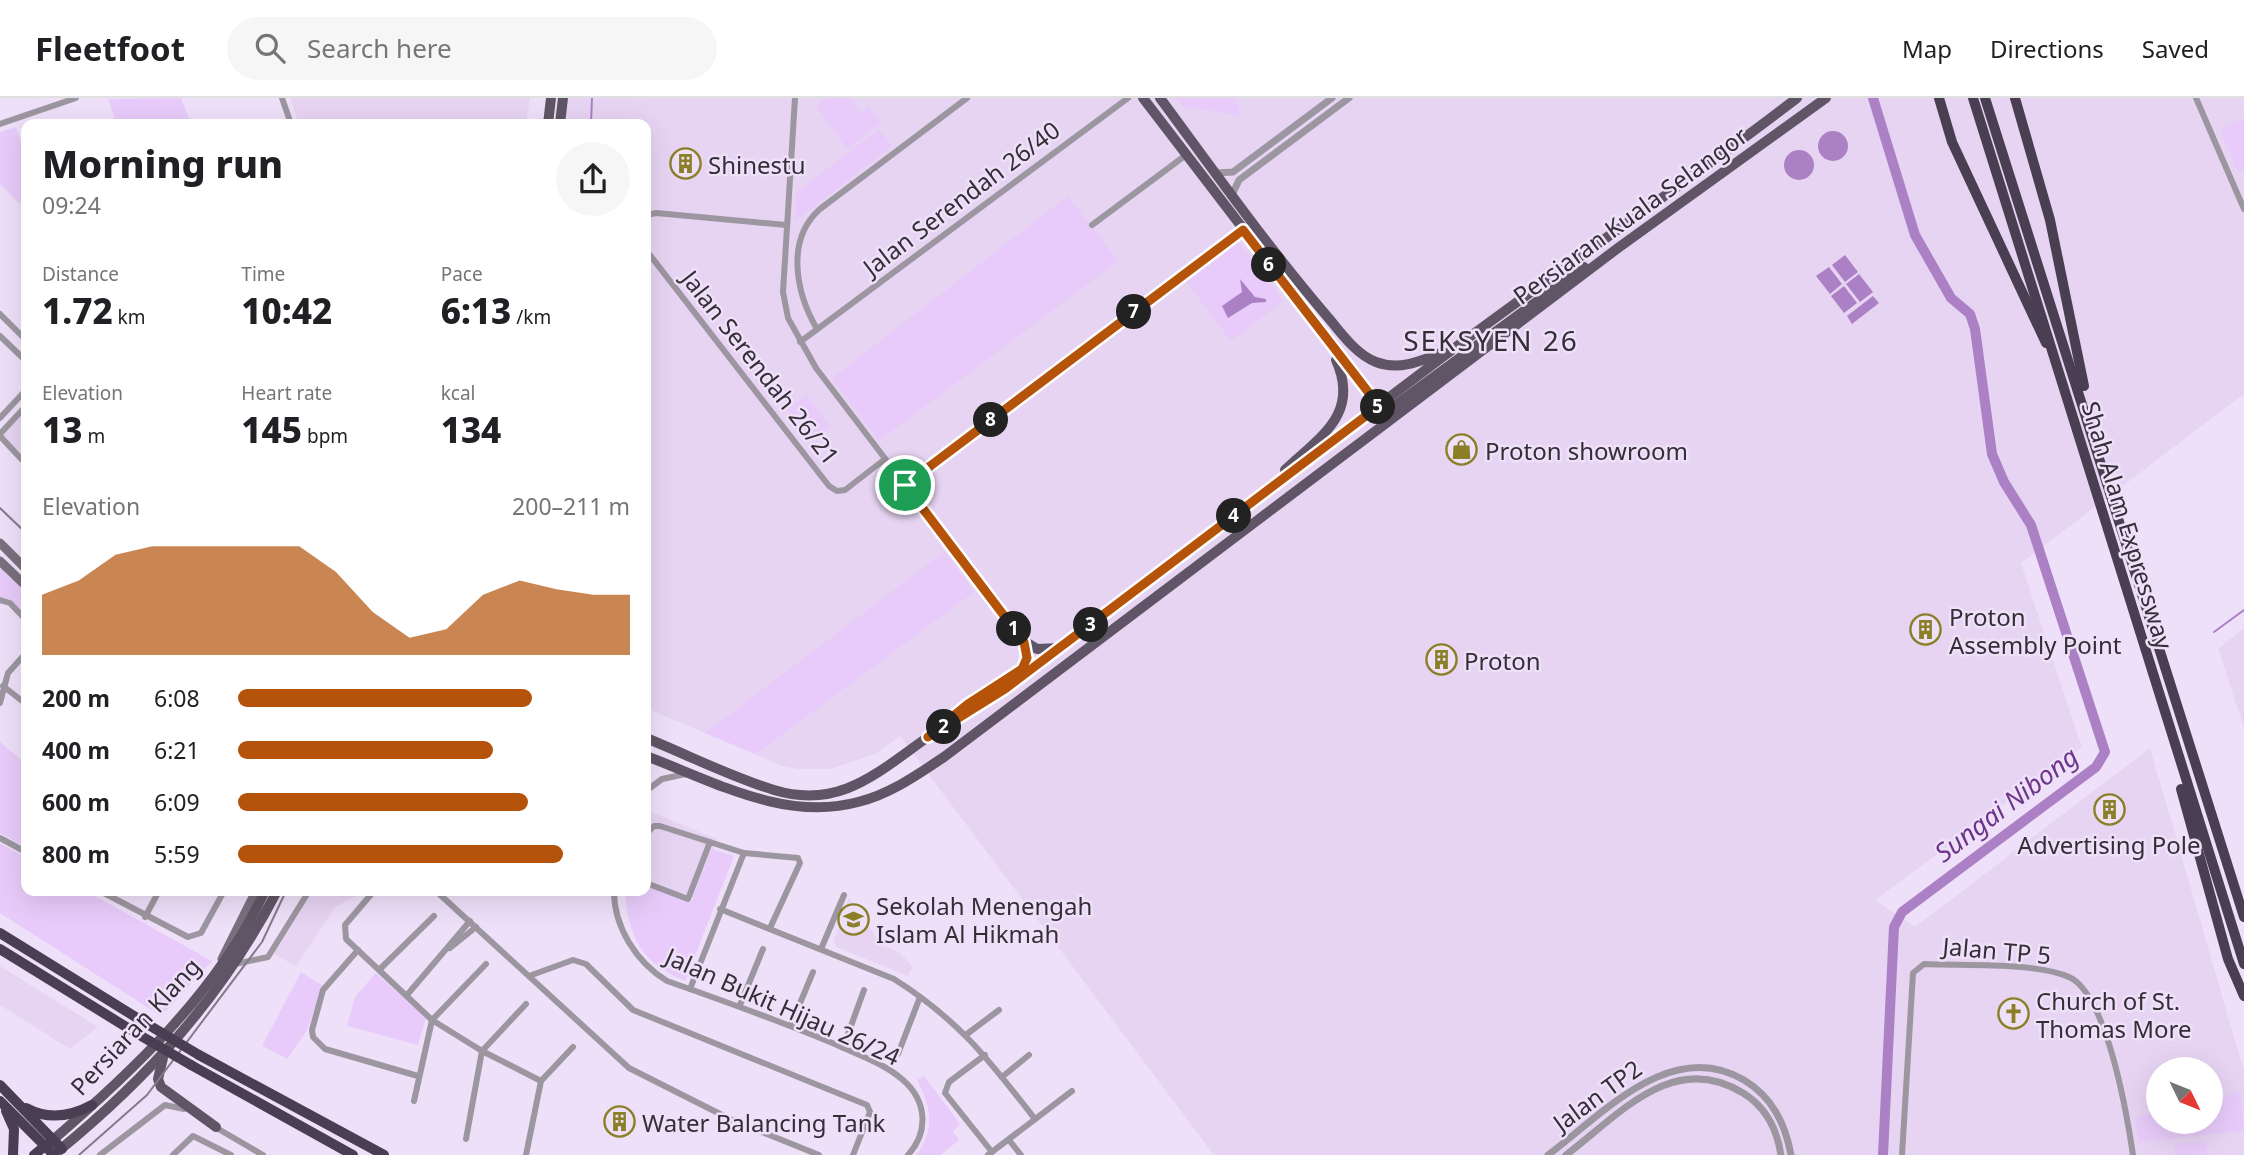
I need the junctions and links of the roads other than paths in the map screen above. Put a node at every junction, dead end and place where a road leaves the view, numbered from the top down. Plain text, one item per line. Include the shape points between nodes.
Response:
1 (76, 98) edge
2 (282, 98) edge
3 (551, 98) edge
4 (563, 98) edge
5 (795, 98) edge
6 (968, 98) edge
7 (1128, 98) edge
8 (1143, 98) edge
9 (1160, 98) edge
10 (1332, 98) edge
11 (1349, 98) edge
12 (1797, 98) edge
13 (1826, 98) edge
14 (1939, 98) edge
15 (1973, 98) edge
16 (1985, 98) edge
17 (2015, 98) edge
18 (2196, 98) edge
19 (289, 119) edge
20 (549, 119) edge
21 (560, 119) edge
22 (0, 124) edge
23 (1186, 155) junction
24 (1215, 173) junction
25 (1232, 195) junction
26 (2244, 209) edge
27 (651, 211) edge
28 (656, 213) junction
29 (651, 214) edge
30 (786, 225) junction
31 (1092, 225) dead end
32 (1243, 230) junction
33 (1618, 248) junction
34 (651, 256) edge
35 (0, 314) edge
36 (817, 330) junction
37 (21, 335) edge
38 (0, 336) edge
39 (800, 342) junction
40 (1331, 346) junction
41 (1455, 347) junction
42 (21, 356) edge
43 (2060, 370) junction
44 (21, 395) edge
45 (1379, 406) junction
46 (21, 412) edge
47 (0, 418) edge
48 (0, 435) edge
49 (2095, 440) junction
50 (21, 458) edge
51 (885, 459) junction
52 (905, 485) junction
53 (1252, 502) junction
54 (0, 543) edge
55 (0, 561) edge
56 (21, 564) edge
57 (21, 581) edge
58 (0, 600) edge
59 (21, 615) edge
60 (1024, 642) junction
61 (1060, 648) junction
62 (21, 659) edge
63 (3, 686) junction
64 (21, 699) edge
65 (0, 703) edge
66 (2166, 722) junction
67 (928, 737) junction
68 (651, 740) edge
69 (651, 758) edge
70 (691, 772) junction
71 (651, 787) edge
72 (651, 829) edge
73 (0, 838) edge
74 (710, 842) junction
75 (21, 849) edge
76 (744, 853) junction
77 (651, 885) edge
78 (844, 895) dead end
79 (109, 896) edge
80 (156, 896) edge
81 (221, 896) edge
82 (254, 896) edge
83 (262, 896) edge
84 (274, 896) edge
85 (306, 896) edge
86 (370, 896) edge
87 (442, 896) edge
88 (615, 896) edge
89 (720, 909) junction
90 (434, 916) dead end
91 (145, 917) junction
92 (2244, 917) edge
93 (470, 921) junction
94 (476, 928) junction
95 (770, 928) junction
96 (0, 933) edge
97 (0, 948) edge
98 (821, 948) junction
99 (449, 949) junction
100 (763, 949) dead end
101 (358, 950) junction
102 (220, 964) junction
103 (235, 964) junction
104 (486, 964) dead end
105 (2244, 964) edge
106 (380, 969) junction
107 (813, 972) dead end
108 (529, 976) junction
109 (690, 989) junction
110 (864, 990) dead end
111 (407, 995) junction
112 (2244, 996) edge
113 (920, 997) junction
114 (526, 1004) dead end
115 (740, 1006) junction
116 (999, 1010) dead end
117 (432, 1020) junction
118 (791, 1025) junction
119 (967, 1034) junction
120 (573, 1047) dead end
121 (843, 1048) junction
122 (482, 1051) junction
123 (898, 1054) dead end
124 (165, 1055) junction
125 (985, 1055) junction
126 (1029, 1055) dead end
127 (418, 1076) junction
128 (1002, 1077) junction
129 (541, 1081) junction
130 (0, 1085) edge
131 (1072, 1091) dead end
132 (13, 1098) junction
133 (0, 1101) edge
134 (414, 1101) dead end
135 (92, 1105) junction
136 (1035, 1119) junction
137 (216, 1127) junction
138 (466, 1139) dead end
139 (1009, 1140) junction
140 (50, 1142) junction
141 (57, 1153) edge
142 (990, 1154) edge
143 (13, 1155) edge
144 (34, 1155) edge
145 (100, 1155) edge
146 (173, 1155) edge
147 (231, 1155) edge
148 (263, 1155) edge
149 (353, 1155) edge
150 (384, 1155) edge
151 (526, 1155) edge
152 (819, 1155) edge
153 (853, 1155) edge
154 (908, 1155) edge
155 (1021, 1155) edge
156 (1548, 1155) edge
157 (1566, 1155) edge
158 (1781, 1155) edge
159 (1791, 1155) edge
160 (1902, 1155) edge
161 (2133, 1155) edge

1 - 22 street
2 - 19 street
3 - 20 main road
4 - 21 main road
5 - 30 street
6 - 36 street via 805,225 798,272 806,311
7 - 36 street, Jalan Serendah 26/40
8 - 23 main road
9 - 24 main road
10 - 24 street via 1233,172
11 - 25 street via 1239,180
12 - 41 main road, Persiaran Kuala Selangor
13 - 33 main road, Persiaran Kuala Selangor
14 - 43 highway via 1952,142
15 - 43 highway, Shah Alam Expressway
16 - 49 highway, Shah Alam Expressway
17 - 49 highway via 2050,220
18 - 26 street
23 - 31 street
23 - 32 main road
24 - 25 main road
25 - 41 main road via 1304,289 1373,361 1402,366
27 - 28 street
28 - 29 street
28 - 30 street
30 - 39 street via 783,292 788,318
32 - 40 main road
32 - 52 street
33 - 45 main road via 1569,275 1394,406
33 - 70 main road, Persiaran Kuala Selangor via 1005,712 892,789 859,802 804,808 777,805
34 - 51 street, Jalan Serendah 26/21 via 829,486 845,490
35 - 37 street
36 - 39 street, Jalan Serendah 26/40
38 - 42 street
39 - 51 street
40 - 45 main road
40 - 53 main road via 1345,388 1344,405 1335,422
41 - 45 main road, Persiaran Kuala Selangor
43 - 66 highway, Shah Alam Expressway
44 - 47 street
45 - 53 main road, Persiaran Kuala Selangor
46 - 48 street
48 - 50 street
49 - 92 highway, Shah Alam Expressway
51 - 52 street
52 - 60 street
53 - 61 main road, Persiaran Kuala Selangor
54 - 56 main road
55 - 57 main road
58 - 59 street
60 - 61 main road via 1037,649
60 - 67 main road via 1027,658 1022,669
61 - 67 main road, Persiaran Kuala Selangor
62 - 63 street
63 - 64 street
63 - 65 street
66 - 105 highway, Shah Alam Expressway
66 - 112 highway via 2189,825 2228,959
67 - 68 main road, Persiaran Kuala Selangor via 882,773 824,796 775,790
69 - 70 main road, Persiaran Kuala Selangor
70 - 71 street via 662,779
72 - 74 street via 660,826
73 - 75 street
74 - 76 street
74 - 77 street via 688,899
76 - 89 street
76 - 95 street via 800,860
78 - 98 street
79 - 91 street
80 - 91 street
81 - 91 street via 195,937 183,936
82 - 102 main road
83 - 102 main road, Persiaran Klang
84 - 103 main road, Persiaran Klang
85 - 103 street via 268,957
86 - 101 street via 345,925 346,939
87 - 93 street
88 - 109 street, Jalan Bukit Hijau 26/24 via 620,928 639,956 653,972
89 - 95 street
89 - 109 street
90 - 106 street
93 - 94 street
93 - 99 street
94 - 99 street
94 - 108 street
95 - 98 street
96 - 150 highway, bridge via 198,1055
97 - 149 highway, bridge via 136,1033
98 - 113 street via 894,979
99 - 111 street
100 - 115 street
101 - 106 street
101 - 127 street via 323,990 313,1037 325,1049
102 - 135 main road, Persiaran Klang via 190,1004
103 - 124 main road, Persiaran Klang
104 - 117 street
106 - 111 street
107 - 118 street
108 - 152 street via 636,1073 730,1119
108 - 153 street via 573,960 586,964 633,1010 867,1105 870,1112
109 - 115 street, Jalan Bukit Hijau 26/24
110 - 121 street
111 - 117 street
113 - 119 street
113 - 123 street
114 - 122 street
115 - 118 street, Jalan Bukit Hijau 26/24
116 - 119 street
117 - 122 street
117 - 127 street
118 - 121 street, Jalan Bukit Hijau 26/24
119 - 125 street
120 - 129 street
121 - 154 street, Jalan Bukit Hijau 26/24 via 897,1075 917,1096 924,1119 920,1137
122 - 129 street
122 - 138 street
124 - 137 main road via 158,1070 161,1087
124 - 141 main road, Persiaran Klang
125 - 128 street
125 - 142 street via 949,1082 945,1093
126 - 128 street
127 - 134 street
128 - 136 street
129 - 151 street
130 - 132 highway
131 - 136 street
132 - 135 highway via 45,1115 69,1115
132 - 140 highway
133 - 140 highway
133 - 143 highway via 14,1129
135 - 140 main road, Persiaran Klang
136 - 139 street
137 - 145 street via 178,1106 164,1105
137 - 148 street
139 - 142 street
139 - 155 street
140 - 141 highway
140 - 144 highway
146 - 147 street via 193,1136
156 - 159 street, Jalan TP2 via 1651,1077 1694,1066 1730,1072 1760,1090 1781,1120
157 - 158 street, Jalan TP2 via 1656,1087 1704,1077 1726,1083 1755,1100 1775,1132
160 - 161 street, Jalan TP 5 via 1913,973 1924,964 2043,970 2080,985 2094,1002 2106,1033

